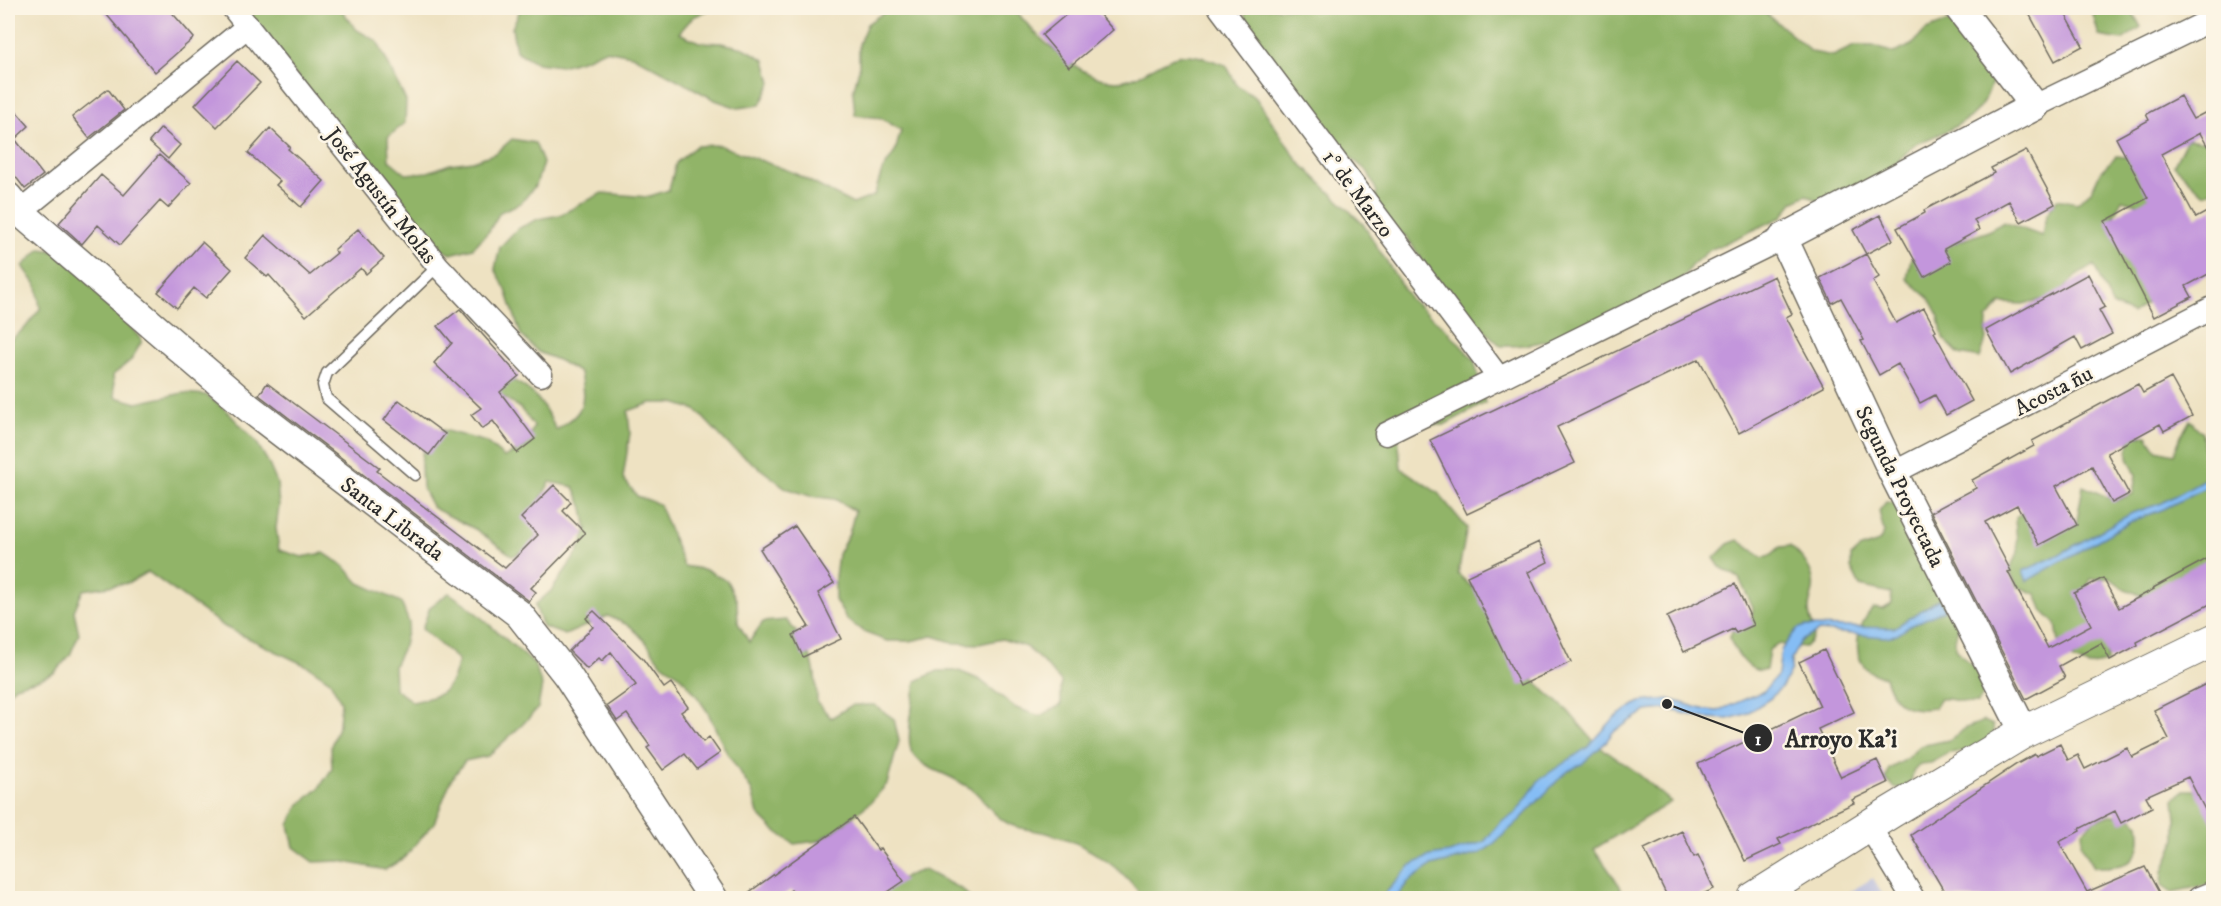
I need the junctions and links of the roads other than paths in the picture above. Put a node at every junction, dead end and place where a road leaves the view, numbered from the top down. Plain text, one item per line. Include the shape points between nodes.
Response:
1 (233, 8) edge
2 (1220, 8) edge
3 (1959, 8) edge
4 (2206, 22) dead end
5 (248, 26) junction
6 (2035, 106) junction
7 (14, 204) edge
8 (1783, 238) junction
9 (438, 266) junction
10 (2214, 307) edge
11 (541, 375) dead end
12 (1499, 378) junction
13 (1386, 434) dead end
14 (1893, 473) junction
15 (415, 475) dead end
16 (2214, 640) edge
17 (2024, 732) junction
18 (1869, 826) junction
19 (2214, 892) edge
20 (713, 898) edge
21 (1754, 898) edge
22 (1913, 898) edge
23 (2199, 898) edge

1 - 5 street, José Agustín Molas
2 - 12 street, 1° de Marzo
3 - 6 street
4 - 6 street
5 - 7 street
5 - 9 street, José Agustín Molas
6 - 8 street
7 - 20 street, Santa Librada via 249,408 519,614 567,675
8 - 12 street
8 - 14 street, Segunda Proyectada
9 - 11 street, José Agustín Molas
9 - 15 lane via 327,373 323,385 326,398
10 - 14 street, Acosta ñu
12 - 13 street
14 - 17 street, Segunda Proyectada
16 - 17 main road
17 - 18 main road
18 - 21 main road
18 - 22 street
19 - 23 street

